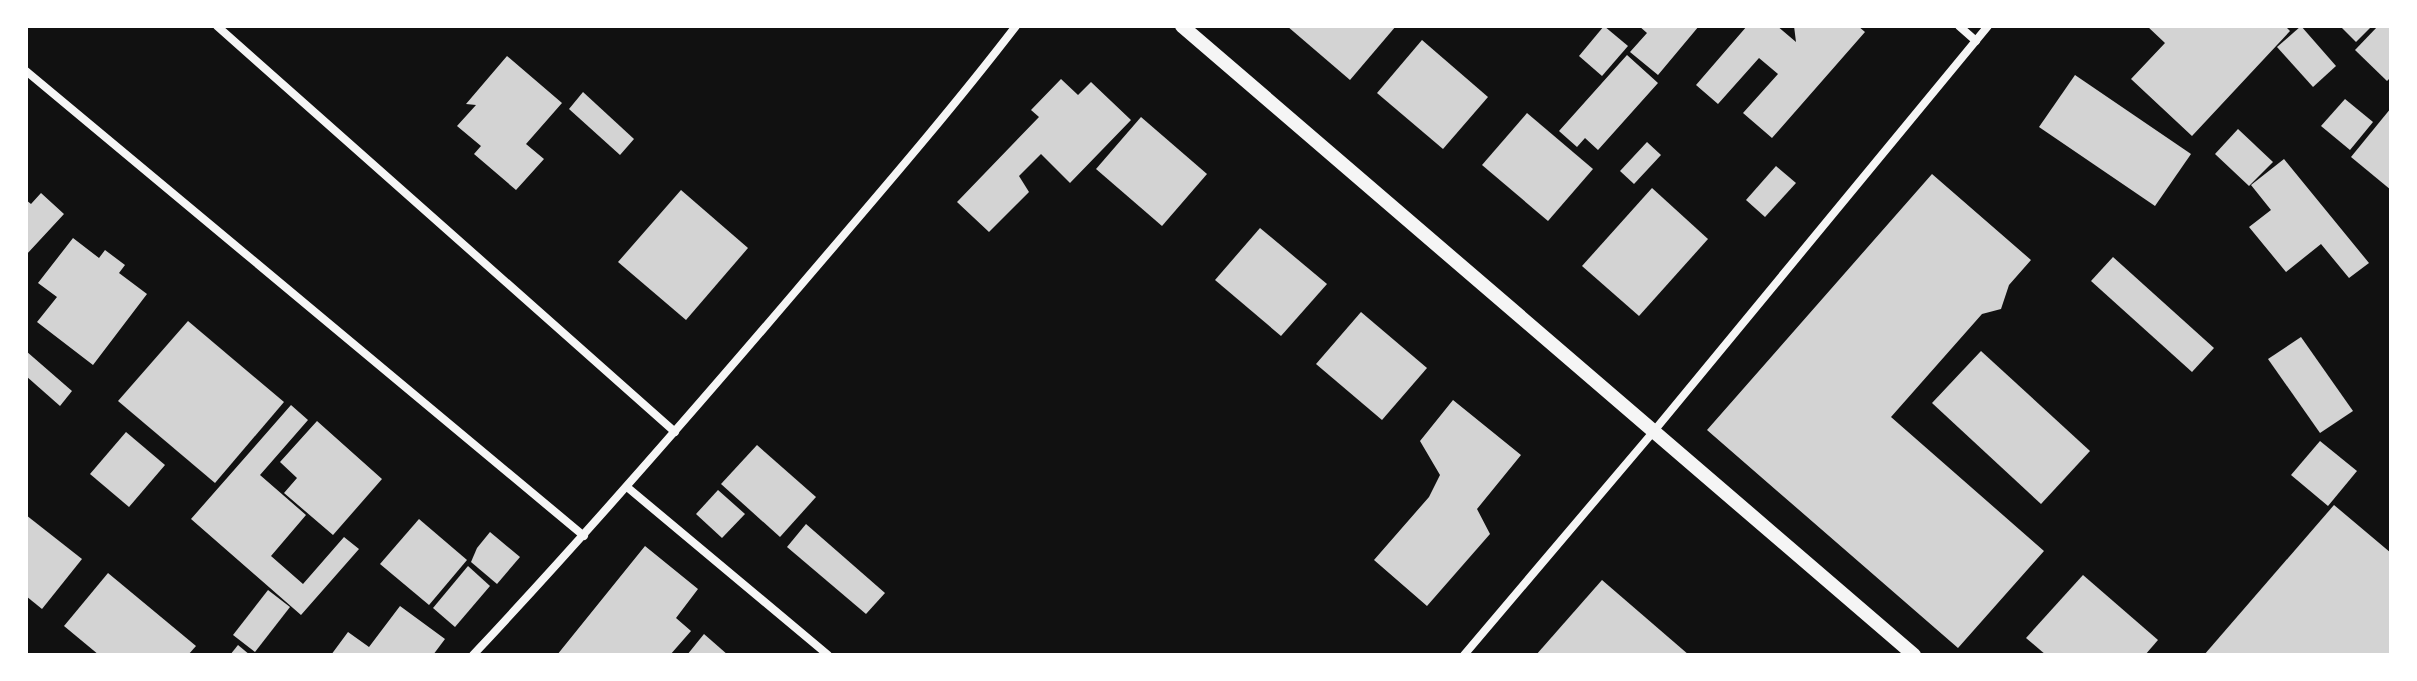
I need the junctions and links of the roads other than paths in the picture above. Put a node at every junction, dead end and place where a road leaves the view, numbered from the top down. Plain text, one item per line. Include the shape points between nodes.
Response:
1 (217, 26) edge
2 (1016, 26) edge
3 (1182, 26) edge
4 (1959, 26) edge
5 (1988, 26) edge
6 (1976, 41) junction
7 (26, 71) edge
8 (1654, 431) junction
9 (675, 432) junction
10 (627, 487) junction
11 (584, 536) junction
12 (473, 655) edge
13 (828, 655) edge
14 (1464, 655) edge
15 (1914, 655) edge

1 - 9 street
2 - 9 street via 947,115
3 - 8 street
4 - 6 street
5 - 6 street
6 - 8 street
7 - 11 street
8 - 14 street
8 - 15 street
9 - 10 street
10 - 11 street
10 - 13 street
11 - 12 street

